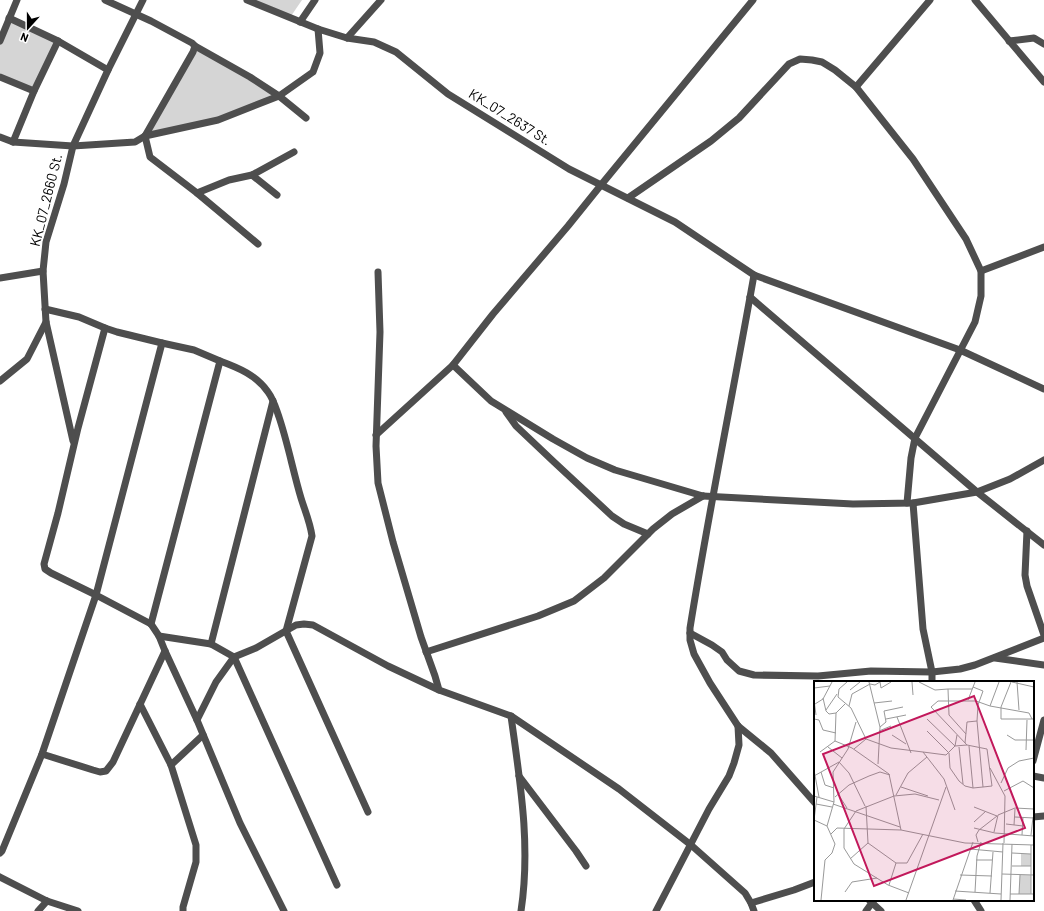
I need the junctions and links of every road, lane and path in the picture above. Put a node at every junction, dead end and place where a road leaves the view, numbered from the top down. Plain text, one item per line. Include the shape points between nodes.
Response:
1 (17, 0) edge
2 (105, 0) edge
3 (143, 0) edge
4 (247, 0) edge
5 (315, 0) edge
6 (753, 0) edge
7 (930, 0) edge
8 (975, 0) edge
9 (378, 1) edge
10 (136, 14) junction
11 (9, 18) junction
12 (300, 22) junction
13 (318, 29) junction
14 (347, 38) junction
15 (0, 41) edge
16 (58, 41) junction
17 (1009, 41) junction
18 (1044, 44) edge
19 (196, 46) junction
20 (108, 70) junction
21 (0, 77) edge
22 (1044, 82) edge
23 (856, 87) junction
24 (34, 91) junction
25 (279, 96) junction
26 (306, 118) dead end
27 (146, 136) junction
28 (0, 137) edge
29 (13, 142) junction
30 (73, 146) junction
31 (294, 152) dead end
32 (252, 175) junction
33 (601, 185) junction
34 (197, 193) junction
35 (276, 195) dead end
36 (628, 198) junction
37 (258, 244) dead end
38 (1044, 247) edge
39 (43, 271) junction
40 (981, 271) junction
41 (378, 272) dead end
42 (754, 275) junction
43 (0, 278) edge
44 (750, 297) junction
45 (45, 309) junction
46 (46, 322) junction
47 (105, 328) junction
48 (162, 343) junction
49 (960, 350) junction
50 (220, 361) junction
51 (453, 365) junction
52 (0, 381) edge
53 (1044, 389) edge
54 (273, 401) junction
55 (504, 409) junction
56 (376, 435) junction
57 (915, 438) junction
58 (74, 444) junction
59 (1044, 460) edge
60 (977, 492) junction
61 (704, 496) junction
62 (712, 497) junction
63 (910, 503) junction
64 (1027, 531) junction
65 (648, 534) junction
66 (1044, 545) edge
67 (96, 595) junction
68 (151, 624) junction
69 (286, 630) junction
70 (690, 633) junction
71 (1044, 635) edge
72 (159, 636) junction
73 (1044, 638) edge
74 (211, 644) junction
75 (165, 651) junction
76 (426, 652) junction
77 (234, 657) junction
78 (993, 658) junction
79 (1044, 665) edge
80 (932, 672) junction
81 (932, 681) edge
82 (439, 690) junction
83 (140, 704) junction
84 (511, 716) junction
85 (197, 720) junction
86 (1044, 720) edge
87 (738, 726) junction
88 (203, 735) junction
89 (42, 754) junction
90 (1034, 758) edge
91 (171, 765) junction
92 (519, 775) junction
93 (1034, 776) edge
94 (1044, 778) edge
95 (814, 802) edge
96 (368, 812) dead end
97 (1044, 816) edge
98 (1034, 817) edge
99 (691, 845) junction
100 (0, 853) edge
101 (586, 866) dead end
102 (0, 877) edge
103 (814, 882) edge
104 (336, 885) dead end
105 (47, 901) junction
106 (871, 901) edge
107 (975, 901) edge
108 (751, 903) junction
109 (38, 911) edge
110 (78, 911) edge
111 (183, 911) edge
112 (284, 911) edge
113 (521, 911) edge
114 (656, 911) edge
115 (754, 911) edge
116 (866, 911) edge
117 (881, 911) edge
118 (981, 911) edge

1 - 11 street
2 - 10 street
3 - 10 street, KK_07_2660 St.
4 - 12 street, KK_07_2637 St.
5 - 12 street
6 - 33 street
7 - 23 street
8 - 17 street
9 - 14 street
10 - 19 street
10 - 20 street, KK_07_2660 St.
11 - 15 street
11 - 16 street
12 - 13 street, KK_07_2637 St.
13 - 14 street, KK_07_2637 St.
13 - 25 street via 320,53 313,72
14 - 33 street, KK_07_2637 St. via 374,42 396,52 448,94 569,169
16 - 20 street
16 - 24 street
17 - 18 street via 1034,38
17 - 22 street
19 - 25 street
19 - 27 street
20 - 30 street, KK_07_2660 St.
21 - 24 street
23 - 36 street via 822,62 800,59 789,64 739,118 711,141
23 - 40 street via 913,159 966,239
24 - 29 street
25 - 26 street
25 - 27 street via 218,120
27 - 30 street via 135,142
27 - 34 street via 150,157
28 - 29 street
29 - 30 street
30 - 39 street, KK_07_2660 St. via 46,242
31 - 32 street
32 - 34 street via 229,180
32 - 35 street
33 - 36 street, KK_07_2637 St.
33 - 51 street
34 - 37 street
36 - 42 street, KK_07_2637 St. via 675,222
38 - 40 street
39 - 43 street
39 - 45 street, KK_07_2660 St.
40 - 49 street via 981,296 975,322
41 - 56 street via 380,332
42 - 44 street
42 - 49 street, KK_07_2637 St.
44 - 57 street
44 - 62 street
45 - 46 street, KK_07_2660 St.
45 - 47 street
46 - 52 street via 27,359
46 - 58 street, KK_07_2660 St.
47 - 48 street
47 - 58 street
48 - 50 street via 194,350
48 - 67 street
49 - 53 street, KK_07_2637 St.
49 - 57 street
50 - 54 street via 240,368 256,378
50 - 68 street
51 - 55 street via 491,401
51 - 56 street
54 - 69 street via 286,437 312,536
54 - 74 street
55 - 61 street via 587,458 615,470
55 - 65 street via 516,426 612,516
56 - 76 street via 378,483
57 - 60 street
57 - 63 street via 911,458
58 - 67 street via 44,564 51,573
59 - 60 street via 1010,479
60 - 63 street
60 - 64 street
61 - 62 street
61 - 65 street via 672,514
62 - 63 street via 853,504
62 - 70 street
63 - 80 street via 923,629
64 - 66 street
64 - 71 street via 1025,576
65 - 76 street via 604,578 574,601 538,616
67 - 68 street
67 - 89 street
68 - 72 street
69 - 77 street via 256,648
69 - 82 street via 296,625 313,626
69 - 96 street
70 - 80 street via 722,652 739,671 754,675 818,676 871,671
70 - 87 street via 694,654
72 - 74 street
72 - 75 street
73 - 78 street
74 - 77 street
75 - 83 street
75 - 85 street
76 - 82 street
77 - 85 street via 216,682
77 - 104 street
78 - 79 street
78 - 80 street via 960,669
80 - 81 street
82 - 84 street
83 - 89 street via 113,762 106,771 100,772
83 - 91 street
84 - 92 street
84 - 99 street via 619,789
85 - 88 street
86 - 90 street
87 - 95 street via 771,753
87 - 99 street via 739,745 729,776
88 - 91 street
88 - 112 street via 240,823
89 - 100 street
91 - 111 street via 193,833 197,854
92 - 101 street
92 - 113 street via 526,862
93 - 94 street
97 - 98 street
99 - 108 street via 745,893
99 - 114 street
102 - 105 street
103 - 108 street
105 - 109 street
105 - 110 street
106 - 116 street
106 - 117 street
107 - 118 street
108 - 115 street

